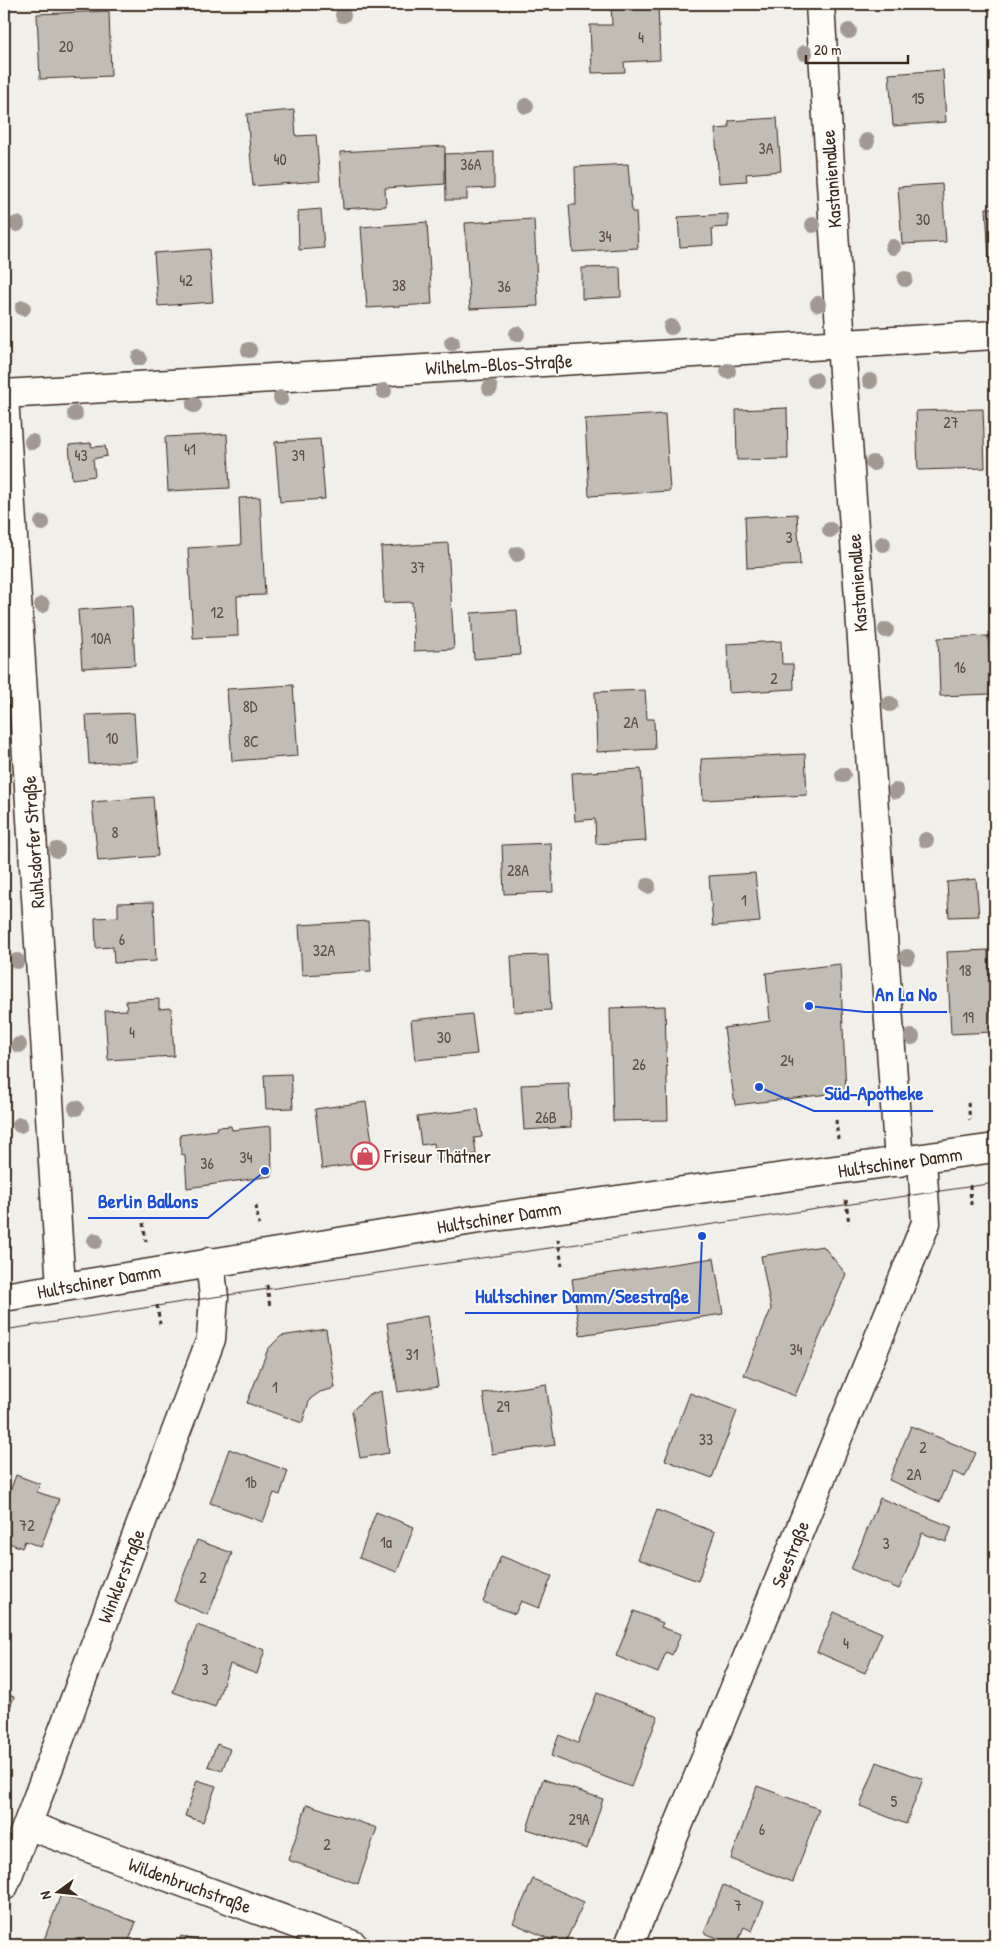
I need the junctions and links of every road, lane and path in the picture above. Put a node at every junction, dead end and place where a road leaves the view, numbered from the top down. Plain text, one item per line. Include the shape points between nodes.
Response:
1 (820, 4) edge
2 (995, 335) edge
3 (841, 344) junction
4 (4, 395) edge
5 (995, 1148) edge
6 (910, 1160) junction
7 (210, 1262) junction
8 (61, 1287) junction
9 (4, 1297) edge
10 (26, 1825) junction
11 (4, 1886) edge
12 (353, 1945) edge
13 (629, 1945) edge

1 - 3 street, Kastanienallee
2 - 3 street, Wilhelm-Blos-Straße
3 - 4 street, Wilhelm-Blos-Straße
3 - 6 street, Kastanienallee
4 - 8 street, Ruhlsdorfer Straße
5 - 6 street, Hultschiner Damm
6 - 7 street, Hultschiner Damm via 542,1210
6 - 13 street, Seestraße via 926,1223
7 - 8 street, Hultschiner Damm
7 - 10 street, Winklerstraße via 214,1297 211,1340
8 - 9 street, Hultschiner Damm
10 - 11 street, Winklerstraße
10 - 12 street, Wildenbruchstraße

